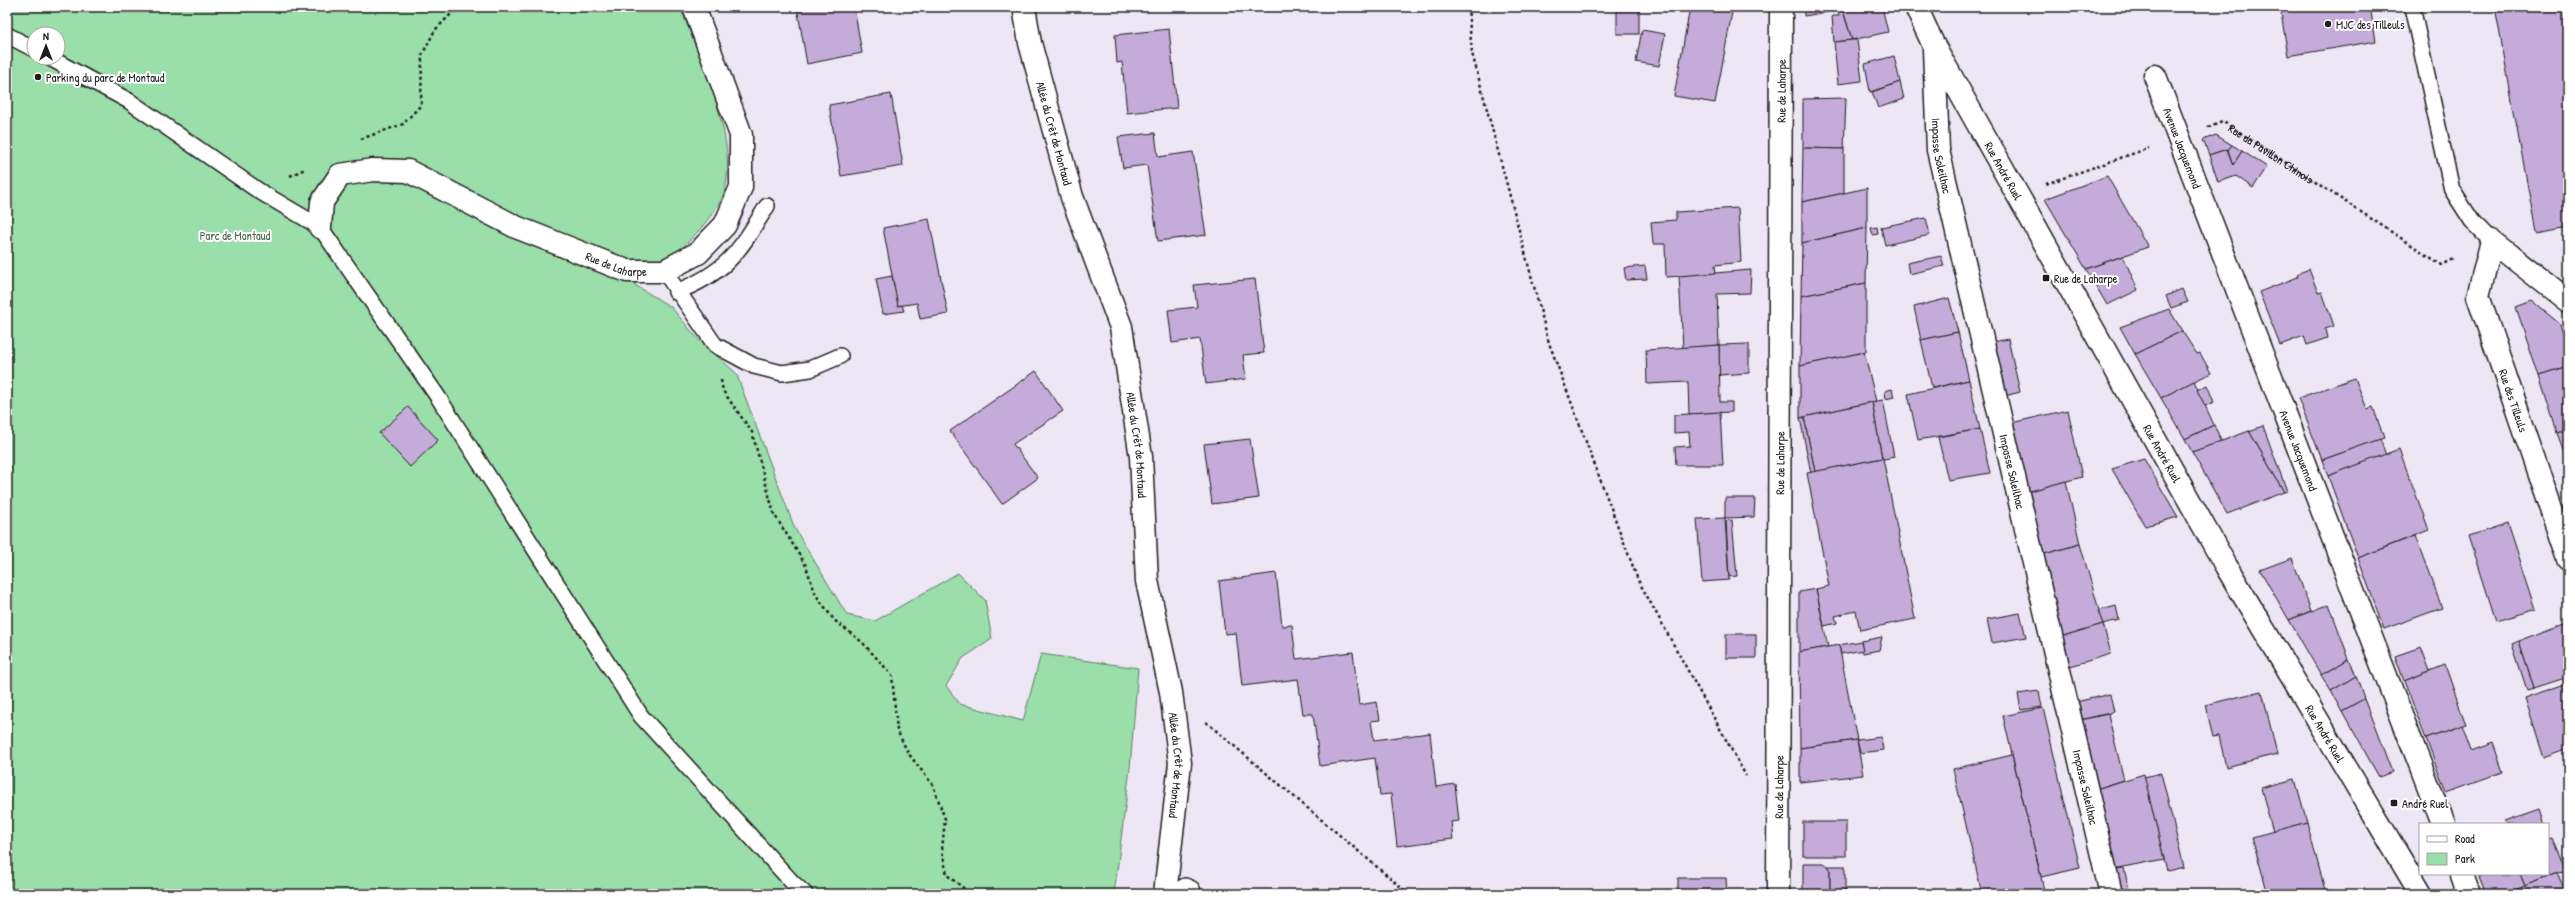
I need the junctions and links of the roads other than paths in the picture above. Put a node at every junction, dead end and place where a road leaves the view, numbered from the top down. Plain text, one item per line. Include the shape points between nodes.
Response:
1 (694, 7) edge
2 (1024, 7) edge
3 (1781, 7) edge
4 (1916, 7) edge
5 (2412, 7) edge
6 (7, 35) edge
7 (26, 46) edge
8 (1934, 46) junction
9 (65, 66) edge
10 (2155, 76) dead end
11 (767, 206) dead end
12 (320, 227) junction
13 (2492, 241) junction
14 (664, 271) junction
15 (676, 292) junction
16 (2568, 301) edge
17 (840, 356) dead end
18 (2568, 559) edge
19 (2442, 823) edge
20 (2462, 875) edge
21 (805, 894) edge
22 (1165, 894) edge
23 (1172, 894) edge
24 (1194, 894) edge
25 (1778, 894) edge
26 (2111, 894) edge
27 (2421, 894) edge
28 (2469, 894) edge

1 - 14 street, Rue de Laharpe via 741,135 741,187 725,225 698,253
2 - 22 street, Allée du Crêt de Montaud via 1030,43 1072,197 1121,327 1141,457 1147,580 1171,692 1180,763
3 - 25 street, Rue de Laharpe
4 - 8 street, Rue André Ruel
5 - 13 lane via 2452,190 2472,221
6 - 7 lane
8 - 26 street, Impasse Soleilhac via 1938,150
8 - 27 street, Rue André Ruel via 2226,566
9 - 12 lane via 129,101 259,191
10 - 19 street, Avenue Jacquemond
11 - 15 lane via 729,262 711,277
12 - 14 street, Rue de Laharpe via 322,202 340,175 373,170 408,171 516,227 627,271
12 - 21 lane via 438,397 641,716
13 - 16 street
13 - 18 street, Rue des Tilleuls via 2478,296
14 - 15 lane
15 - 17 lane via 716,345 754,366 782,373 810,369
20 - 28 street
23 - 24 lane via 1185,886 1192,889

